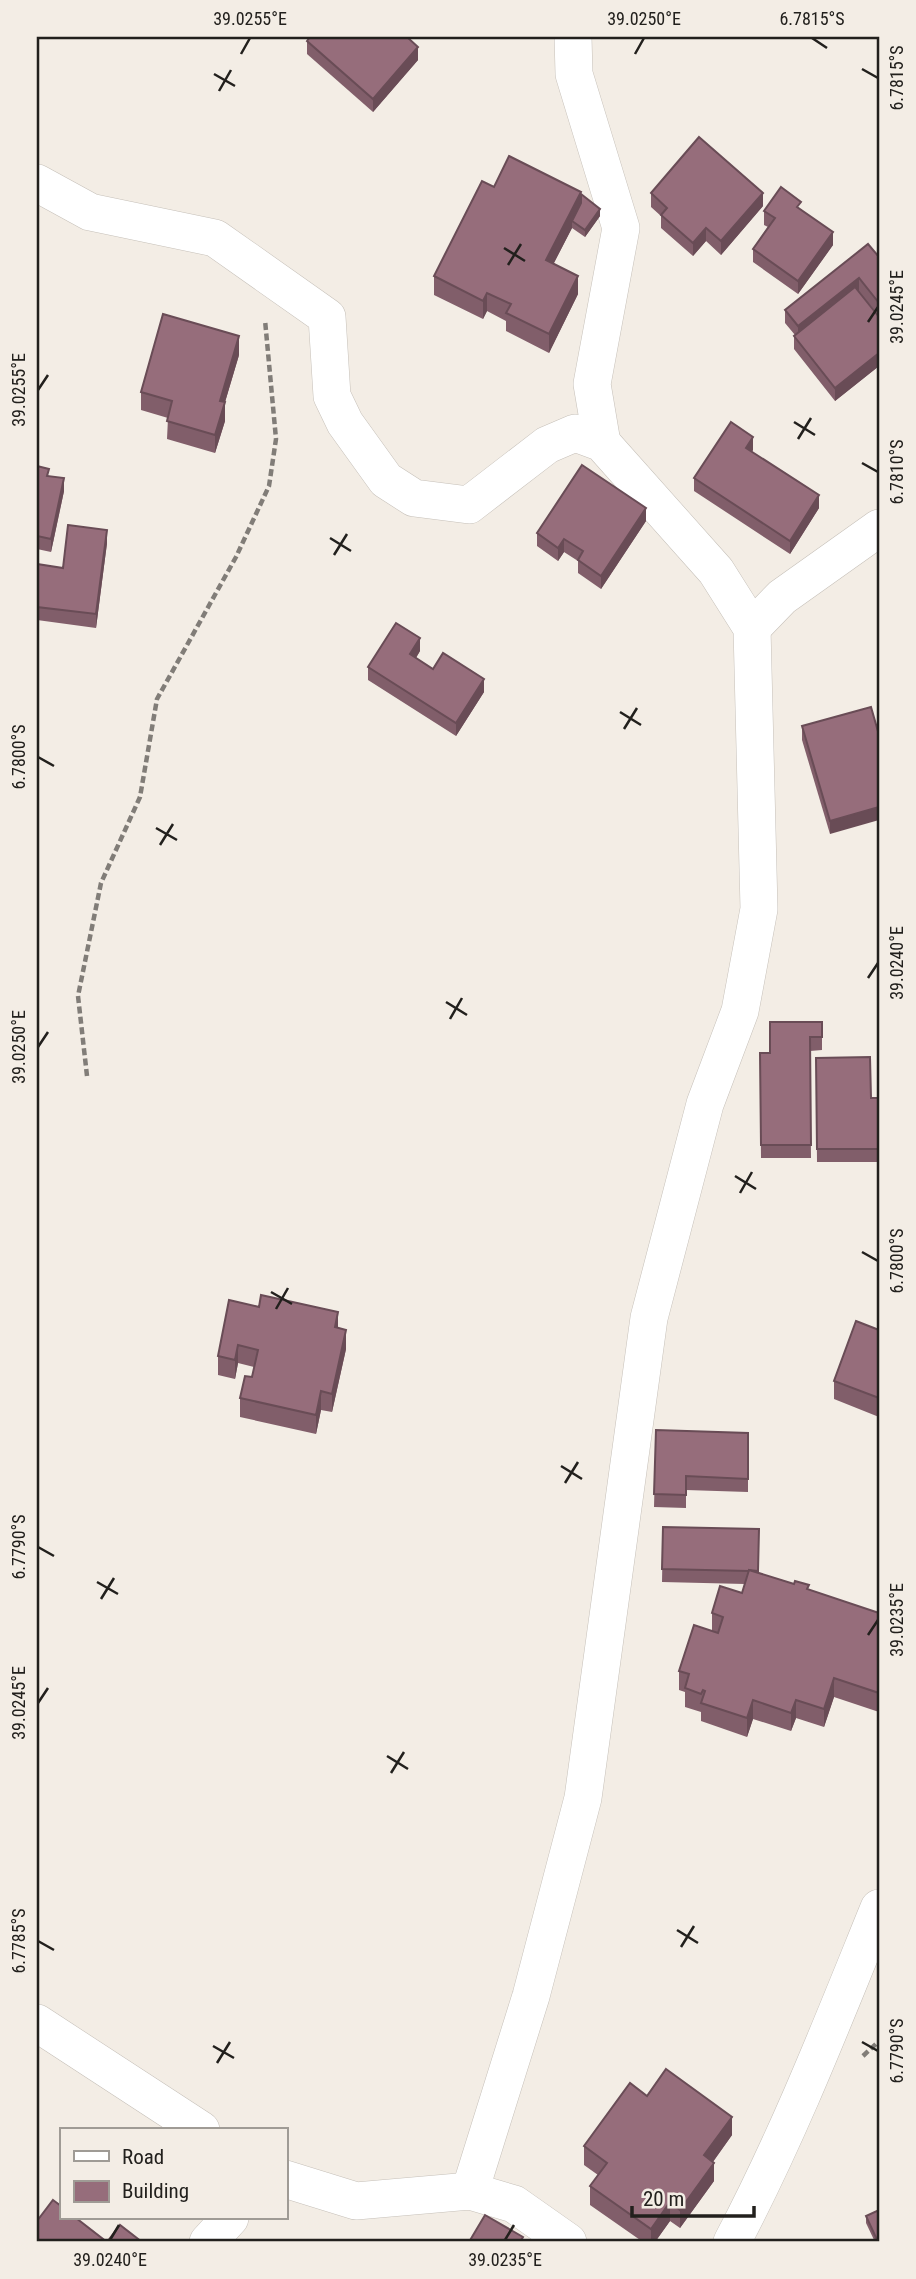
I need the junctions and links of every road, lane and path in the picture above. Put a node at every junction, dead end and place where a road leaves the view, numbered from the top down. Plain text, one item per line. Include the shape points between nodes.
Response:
1 (573, 37) edge
2 (37, 183) edge
3 (260, 270) junction
4 (602, 443) junction
5 (879, 528) edge
6 (752, 628) junction
7 (86, 1076) dead end
8 (879, 1908) edge
9 (37, 2023) edge
10 (198, 2128) edge
11 (287, 2180) edge
12 (470, 2191) junction
13 (228, 2220) edge
14 (208, 2242) edge
15 (568, 2242) edge
16 (732, 2242) edge

1 - 4 street via 574,74 621,228 592,384
2 - 3 street via 90,212 215,238
3 - 4 street via 327,317 332,396 345,423 386,480 414,498 469,505 547,446 575,433
3 - 7 path via 276,439 269,486 236,557 157,699 140,797 101,883 78,996
4 - 6 street via 716,571
5 - 6 street via 782,597
6 - 12 street via 759,909 740,1012 705,1104 649,1318 583,1798 531,1996
8 - 16 street via 788,2130
9 - 10 street
11 - 12 street via 356,2201
12 - 15 street via 514,2204
13 - 14 street

